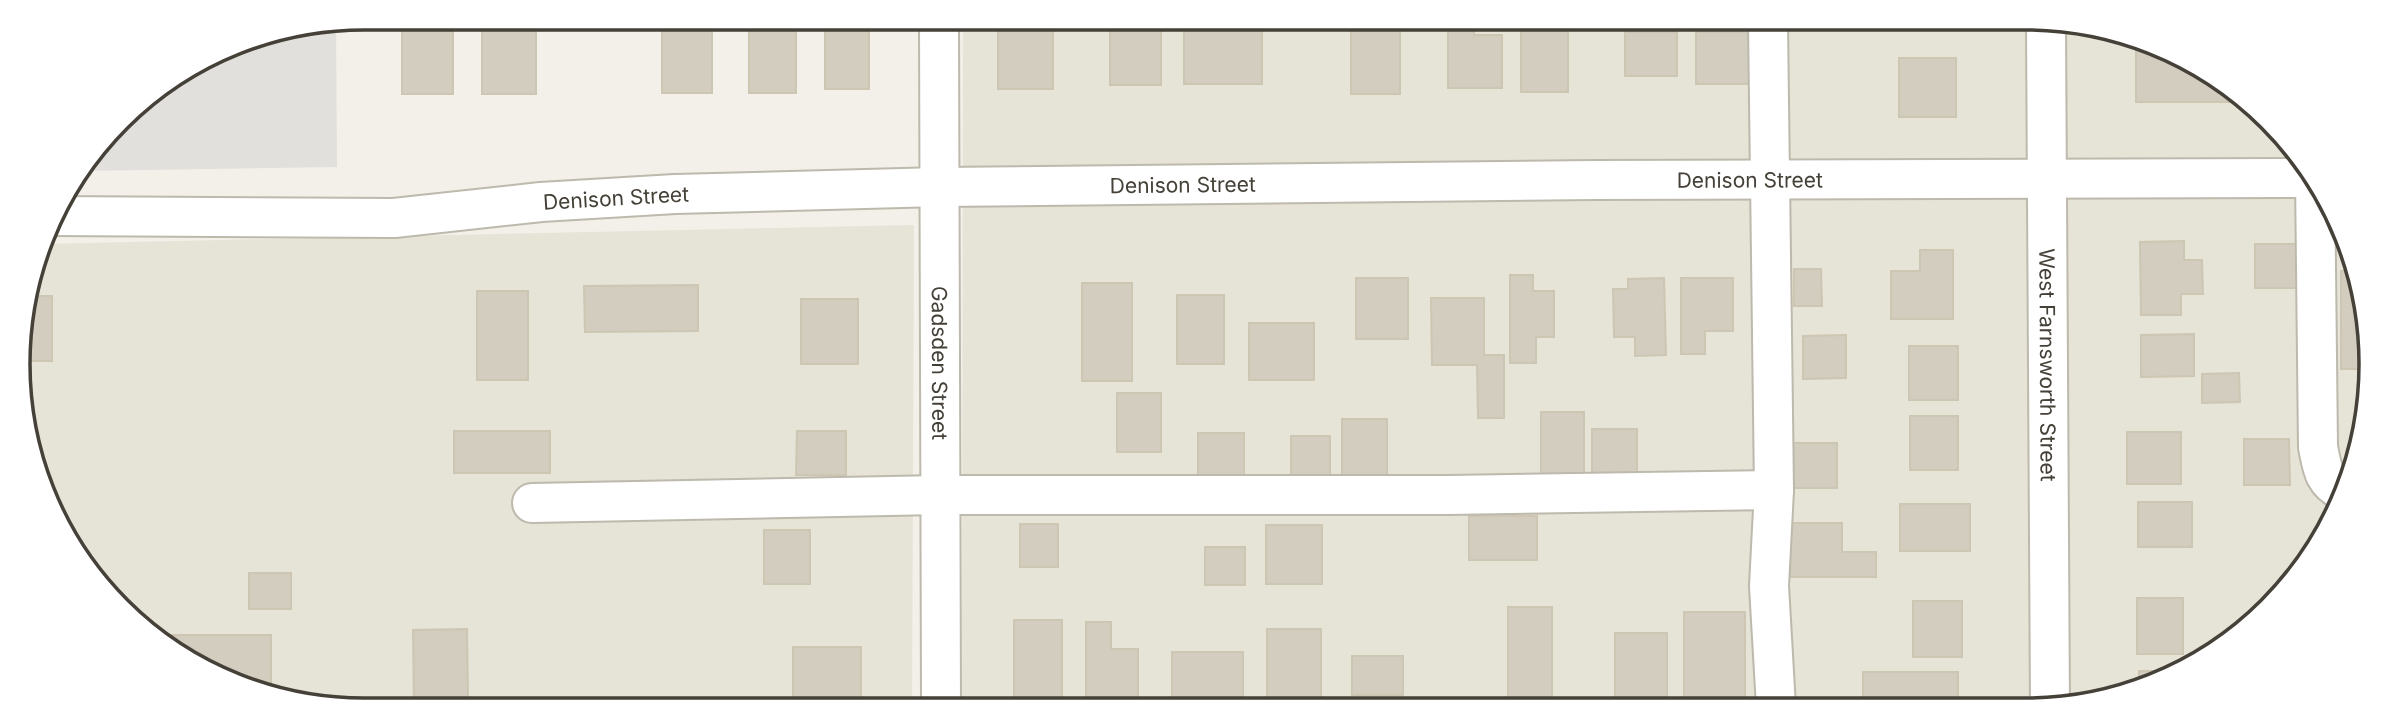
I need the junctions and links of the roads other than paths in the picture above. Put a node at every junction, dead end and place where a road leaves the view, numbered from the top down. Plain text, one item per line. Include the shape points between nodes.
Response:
1 (939, 30) edge
2 (1768, 30) edge
3 (2046, 30) edge
4 (2303, 178) edge
5 (1770, 180) junction
6 (2047, 180) junction
7 (940, 187) junction
8 (2315, 199) edge
9 (64, 216) edge
10 (2336, 487) edge
11 (1774, 490) junction
12 (940, 495) junction
13 (532, 503) dead end
14 (941, 698) edge
15 (1775, 698) edge
16 (2050, 698) edge

1 - 7 street, Gadsden Street
2 - 5 street
3 - 6 street, West Farnsworth Street
4 - 6 street, Denison Street
5 - 6 street, Denison Street
5 - 7 street, Denison Street
5 - 11 street
6 - 16 street, West Farnsworth Street
7 - 9 street, Denison Street via 675,194 394,218
7 - 12 street, Gadsden Street
8 - 10 street via 2318,447 2323,474
11 - 12 street
11 - 15 street via 1769,586
12 - 13 street
12 - 14 street, Gadsden Street

